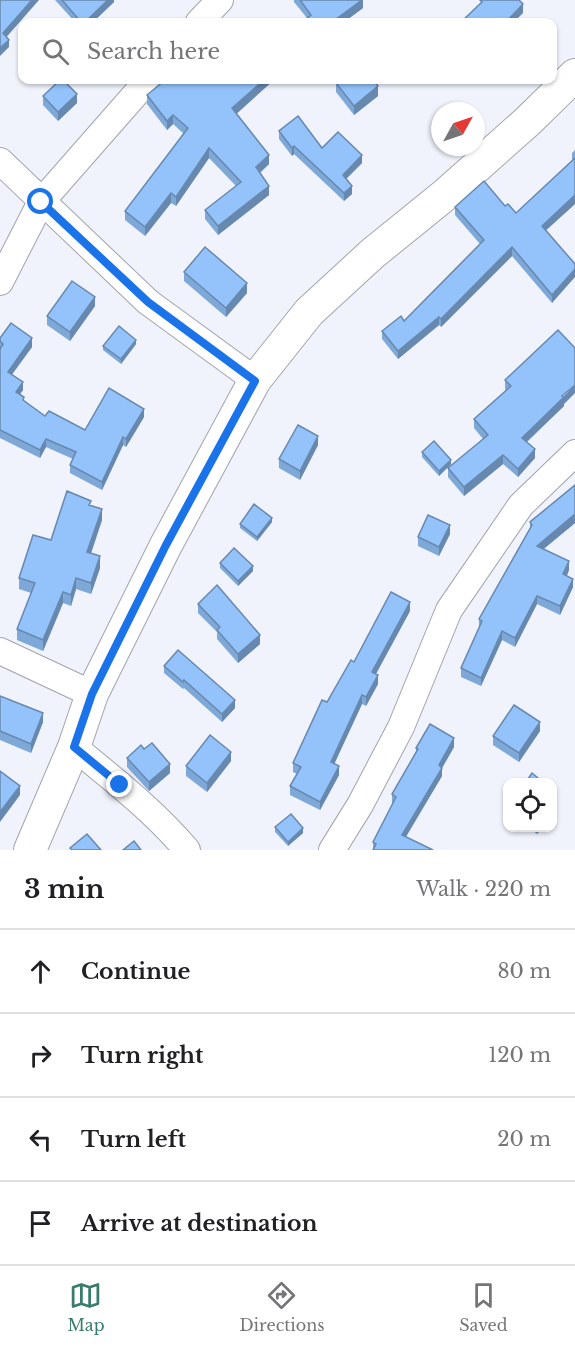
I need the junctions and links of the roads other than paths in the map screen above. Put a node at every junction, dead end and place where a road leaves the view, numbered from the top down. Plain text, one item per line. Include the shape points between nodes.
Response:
1 (220, 0) edge
2 (203, 18) edge
3 (575, 75) edge
4 (144, 84) edge
5 (0, 161) edge
6 (41, 202) junction
7 (0, 282) edge
8 (255, 381) junction
9 (575, 453) edge
10 (0, 651) edge
11 (92, 694) junction
12 (74, 747) junction
13 (30, 850) edge
14 (186, 850) edge
15 (332, 850) edge

1 - 2 street
3 - 8 street via 528,122 309,312
4 - 6 street
5 - 6 street
6 - 7 street
6 - 8 street via 148,302
8 - 11 street via 166,545
9 - 15 street via 521,505 449,610 401,727
10 - 11 street
11 - 12 street
12 - 13 street
12 - 14 street via 169,829

